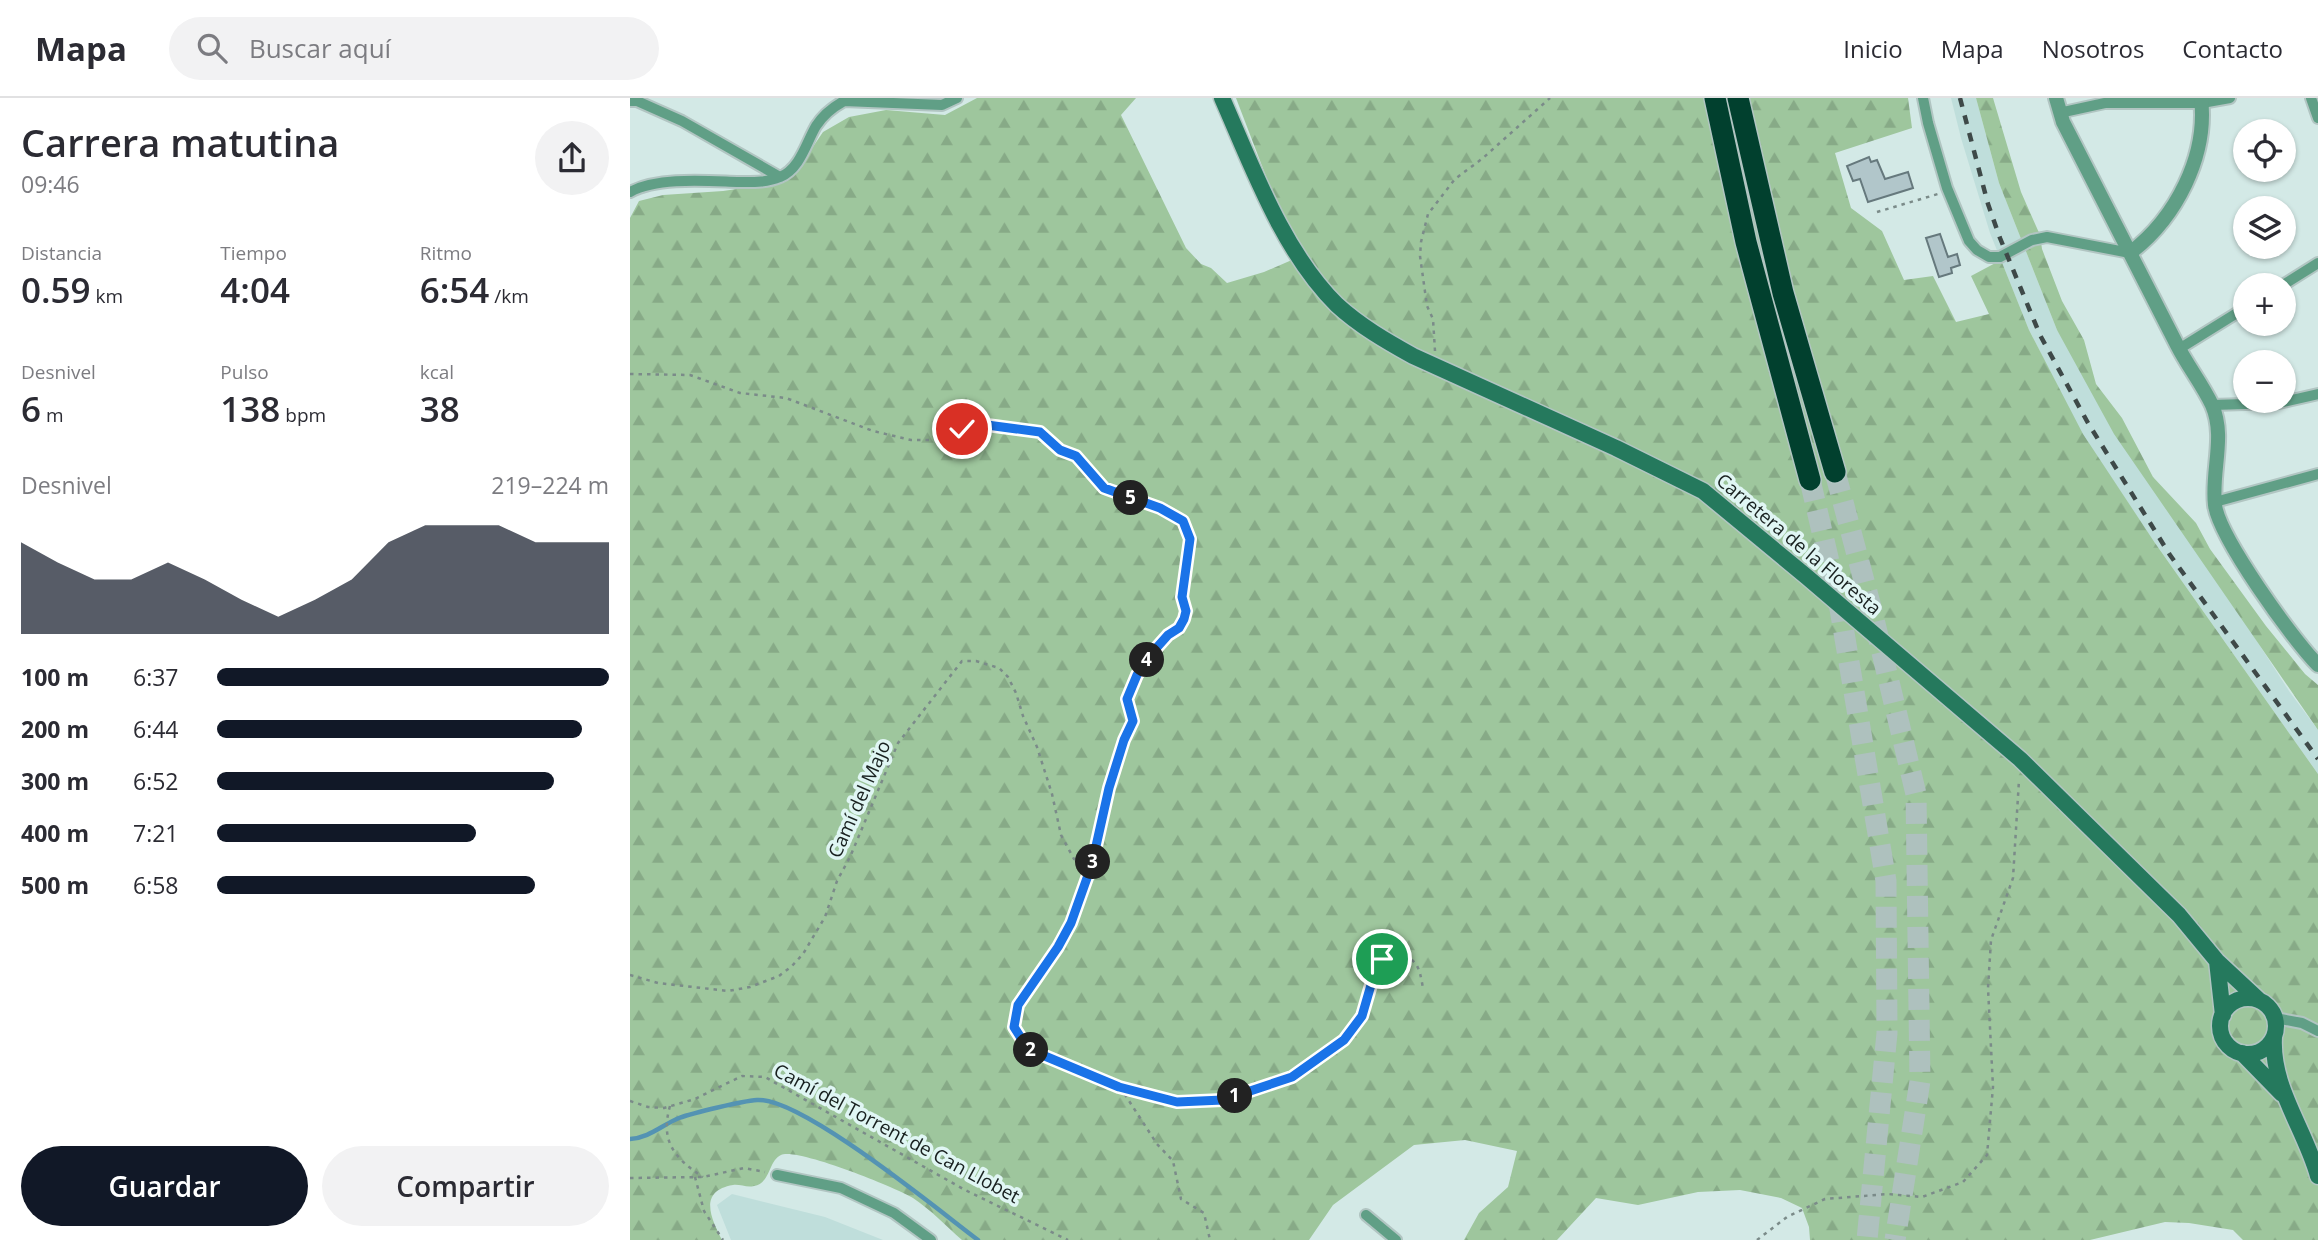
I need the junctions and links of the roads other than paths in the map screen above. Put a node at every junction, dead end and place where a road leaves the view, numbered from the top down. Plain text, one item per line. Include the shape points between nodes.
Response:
1 (927, 98) edge
2 (1222, 98) edge
3 (1715, 98) edge
4 (1738, 98) edge
5 (1923, 98) edge
6 (2230, 98) edge
7 (2311, 98) edge
8 (956, 99) edge
9 (630, 101) edge
10 (2202, 101) edge
11 (942, 105) junction
12 (2057, 105) edge
13 (2318, 118) edge
14 (780, 177) junction
15 (630, 192) edge
16 (2130, 253) junction
17 (2318, 263) edge
18 (2296, 277) edge
19 (2233, 315) edge
20 (2179, 349) junction
21 (2318, 394) edge
22 (2212, 405) junction
23 (1835, 472) tunnel mouth
24 (2318, 474) edge
25 (1810, 480) tunnel mouth
26 (2215, 502) junction
27 (2318, 665) edge
28 (2217, 961) junction
29 (2260, 1001) junction
30 (2222, 1015) junction
31 (2275, 1018) junction
32 (2318, 1031) edge
33 (2274, 1037) junction
34 (2242, 1053) junction
35 (2284, 1096) junction
36 (777, 1175) road end
37 (2318, 1176) edge
38 (1366, 1215) dead end
39 (931, 1240) edge
40 (1395, 1240) edge

1 - 11 street
2 - 28 main road, Carretera de la Floresta via 1284,232 1313,278 1337,305 1413,356 1703,491 2020,759 2179,915
3 - 25 highway via 1746,243
4 - 23 highway via 1783,293
5 - 16 street via 1948,191 1977,250 2000,257 2047,237
6 - 10 street
7 - 13 street
8 - 11 street
9 - 14 street via 682,121
10 - 12 street
10 - 16 street via 2200,139 2182,192 2149,239
11 - 14 street via 844,101 818,123 794,168
12 - 16 street
14 - 15 street via 759,182 671,183
16 - 20 street
17 - 18 street
19 - 20 street
20 - 22 street
21 - 22 street via 2279,403
22 - 26 street via 2219,449
24 - 26 street
26 - 27 street via 2223,530 2253,578
28 - 29 main road, Carretera de la Floresta
28 - 30 main road
29 - 30 main road via 2238,1000
29 - 31 main road
30 - 34 main road via 2223,1038
31 - 32 street
31 - 33 main road
33 - 34 main road via 2262,1050
33 - 35 main road
34 - 35 main road
35 - 37 main road
36 - 39 street via 841,1188 894,1213
38 - 40 street

